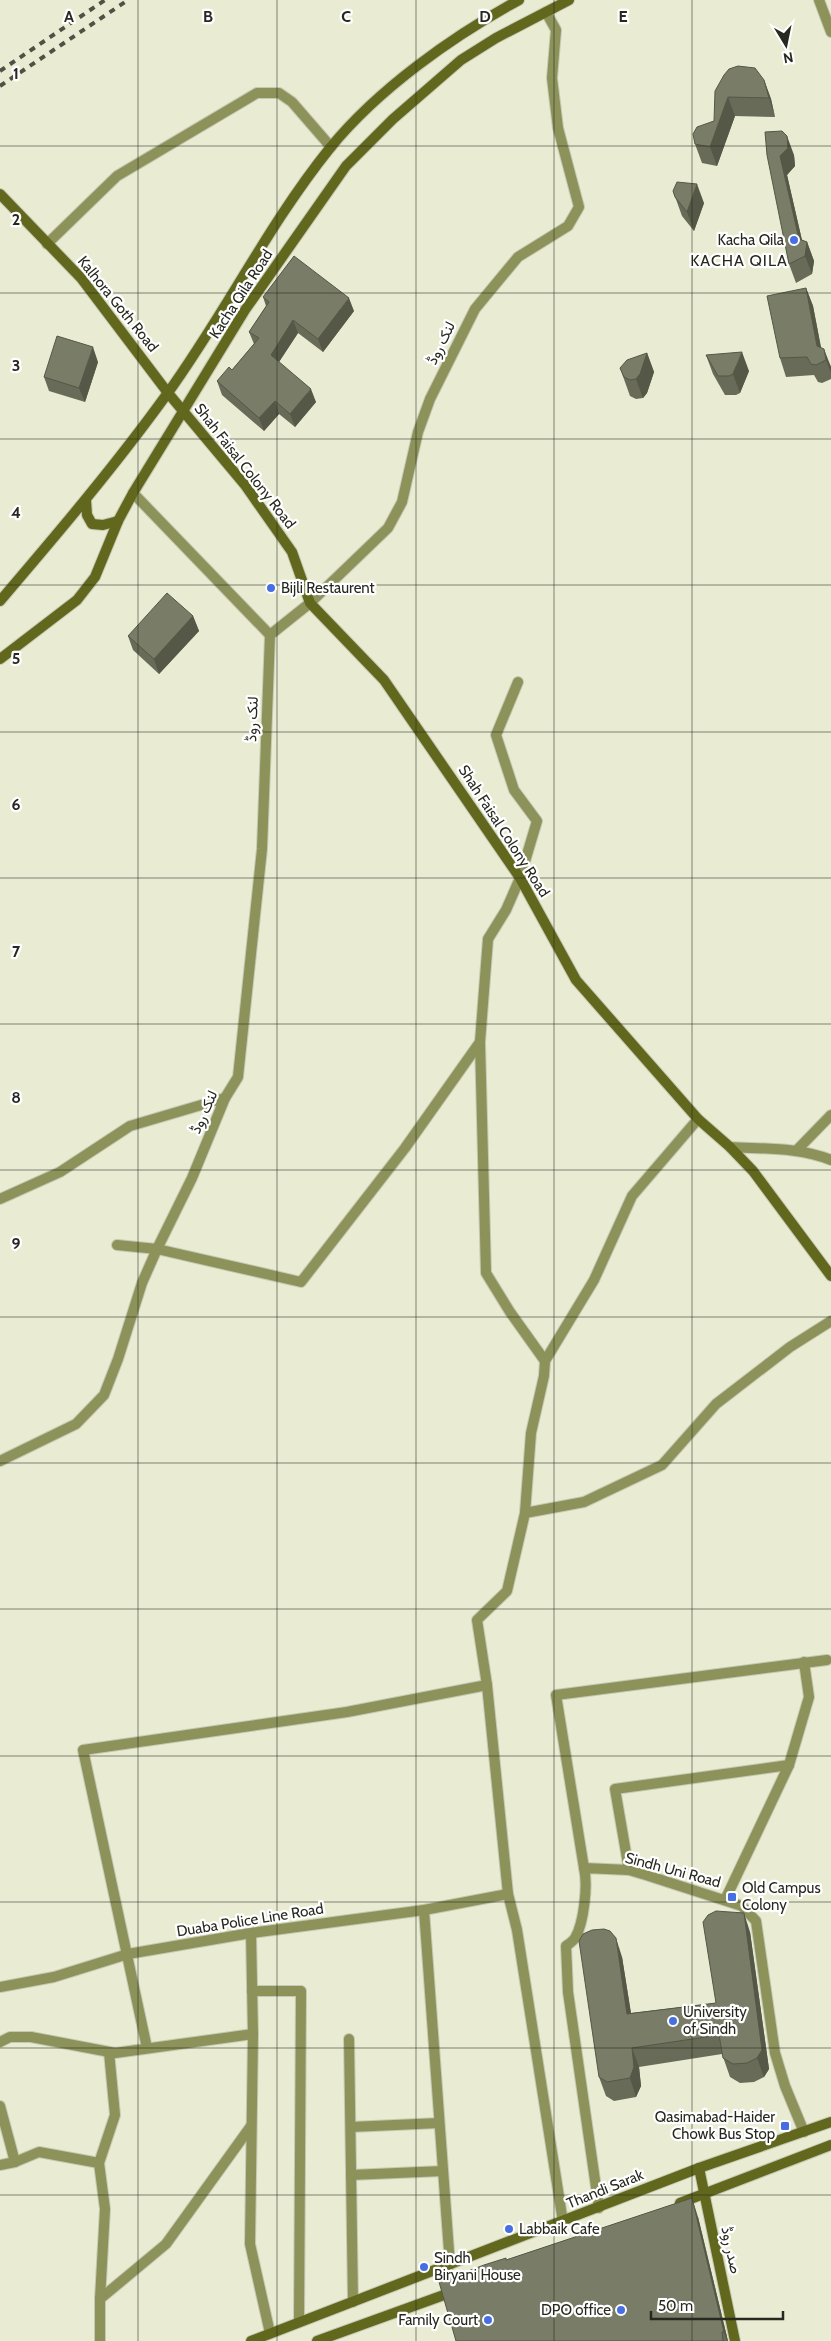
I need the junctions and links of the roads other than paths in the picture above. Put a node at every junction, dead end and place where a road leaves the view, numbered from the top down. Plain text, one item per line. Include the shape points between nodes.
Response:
1 (519, 0) edge
2 (568, 0) edge
3 (819, 0) edge
4 (546, 12) junction
5 (831, 32) edge
6 (331, 146) junction
7 (0, 194) edge
8 (47, 244) junction
9 (168, 393) junction
10 (185, 412) junction
11 (133, 493) junction
12 (86, 500) junction
13 (118, 520) junction
14 (0, 601) edge
15 (310, 603) junction
16 (270, 635) junction
17 (0, 659) edge
18 (518, 682) dead end
19 (520, 878) junction
20 (480, 1042) junction
21 (225, 1098) junction
22 (831, 1115) edge
23 (698, 1119) junction
24 (730, 1147) junction
25 (797, 1150) junction
26 (831, 1160) edge
27 (0, 1199) edge
28 (117, 1245) dead end
29 (157, 1249) junction
30 (831, 1276) edge
31 (831, 1321) edge
32 (545, 1361) junction
33 (0, 1461) edge
34 (525, 1513) junction
35 (827, 1660) dead end
36 (804, 1662) junction
37 (487, 1685) junction
38 (789, 1766) junction
39 (584, 1868) junction
40 (628, 1870) junction
41 (508, 1894) junction
42 (725, 1900) junction
43 (424, 1910) junction
44 (251, 1933) junction
45 (128, 1954) junction
46 (0, 1987) edge
47 (252, 1991) junction
48 (253, 2034) junction
49 (349, 2039) dead end
50 (0, 2042) edge
51 (147, 2048) junction
52 (109, 2052) junction
53 (0, 2106) edge
54 (831, 2122) edge
55 (439, 2123) junction
56 (251, 2126) junction
57 (351, 2127) junction
58 (804, 2132) junction
59 (831, 2145) edge
60 (15, 2162) junction
61 (98, 2163) junction
62 (0, 2165) edge
63 (699, 2168) junction
64 (443, 2171) junction
65 (351, 2175) junction
66 (704, 2194) junction
67 (599, 2208) junction
68 (667, 2208) edge
69 (563, 2222) junction
70 (450, 2265) junction
71 (469, 2285) edge
72 (100, 2299) junction
73 (353, 2302) junction
74 (299, 2322) junction
75 (270, 2333) junction
76 (332, 2338) edge
77 (100, 2341) edge
78 (251, 2341) edge
79 (317, 2341) edge
80 (735, 2341) edge

1 - 6 street, Kacha Qila Road via 457,36 420,64
2 - 4 street, Kacha Qila Road
3 - 5 street
4 - 10 street, Kacha Qila Road via 461,60 393,119 346,166 246,310
4 - 15 street, لنک روڈ via 556,30 552,78 558,128 579,208 568,226 518,257 475,309 430,399 418,432 402,502 388,528
6 - 8 street via 292,102 278,93 257,93 117,176
6 - 9 street, Kacha Qila Road via 264,240
7 - 8 street, Kalhora Goth Road
8 - 9 street, Kalhora Goth Road via 81,278
9 - 10 street, Shah Faisal Colony Road
9 - 12 street, Kacha Qila Road
10 - 11 street, Kacha Qila Road
10 - 15 street, Shah Faisal Colony Road via 245,485 292,552
11 - 13 street, Kacha Qila Road
11 - 16 street
12 - 13 street via 87,515 92,524 103,525
12 - 14 street, Kacha Qila Road
13 - 17 street, Kacha Qila Road via 95,577 77,600
15 - 16 street, لنک روڈ
15 - 19 street, Shah Faisal Colony Road via 384,680
16 - 21 street, لنک روڈ via 262,849 238,1077
18 - 19 street via 496,735 514,790 537,821
19 - 20 street via 488,939
19 - 23 street, Shah Faisal Colony Road via 576,980
20 - 29 street via 405,1148 301,1282
20 - 32 street via 486,1273
21 - 27 street via 130,1126 60,1172
21 - 29 street, لنک روڈ via 192,1178
22 - 25 street
23 - 24 street, Shah Faisal Colony Road
23 - 32 street via 632,1196 594,1280
24 - 25 street
24 - 30 street, Shah Faisal Colony Road via 753,1171
25 - 26 street
28 - 29 street
29 - 33 street, لنک روڈ via 104,1395 76,1424
31 - 34 street via 790,1347 716,1404 662,1465 584,1502
32 - 34 street via 531,1433
34 - 37 street via 507,1591 477,1620
35 - 36 street
36 - 38 street via 809,1697
36 - 39 street via 556,1695
37 - 41 street
37 - 45 street via 347,1712 83,1750
38 - 40 street via 615,1789
38 - 42 street
39 - 40 street, Sindh Uni Road
39 - 67 street via 587,1880 585,1900 575,1938 566,1946 568,1992
40 - 42 street, Sindh Uni Road
41 - 43 street, Duaba Police Line Road
41 - 69 street via 517,1930
42 - 58 street, Sindh Uni Road via 742,1906 756,1921 775,2053
43 - 44 street, Duaba Police Line Road
43 - 55 street
44 - 45 street, Duaba Police Line Road
44 - 47 street
45 - 46 street, Duaba Police Line Road via 54,1977
45 - 51 street
47 - 48 street
47 - 74 street via 301,1991
48 - 51 street
48 - 56 street
49 - 57 street
50 - 52 street via 10,2037 31,2037
51 - 52 street
52 - 61 street via 115,2115
53 - 60 street
54 - 58 street, Thandi Sarak
55 - 57 street
55 - 64 street
56 - 72 street via 166,2244
56 - 75 street via 250,2244
57 - 65 street
58 - 63 street, Thandi Sarak
59 - 66 street
60 - 61 street via 39,2152
60 - 62 street
61 - 72 street via 106,2209
63 - 66 street, صدر روڈ
63 - 67 street, Thandi Sarak
64 - 65 street
64 - 70 street
65 - 73 street
66 - 68 street
66 - 80 street, صدر روڈ
67 - 69 street, Thandi Sarak
69 - 70 street, Thandi Sarak
70 - 73 street, Thandi Sarak
71 - 76 street
72 - 77 street
73 - 74 street, Thandi Sarak
74 - 75 street, Thandi Sarak
75 - 78 street, Thandi Sarak
76 - 79 street

